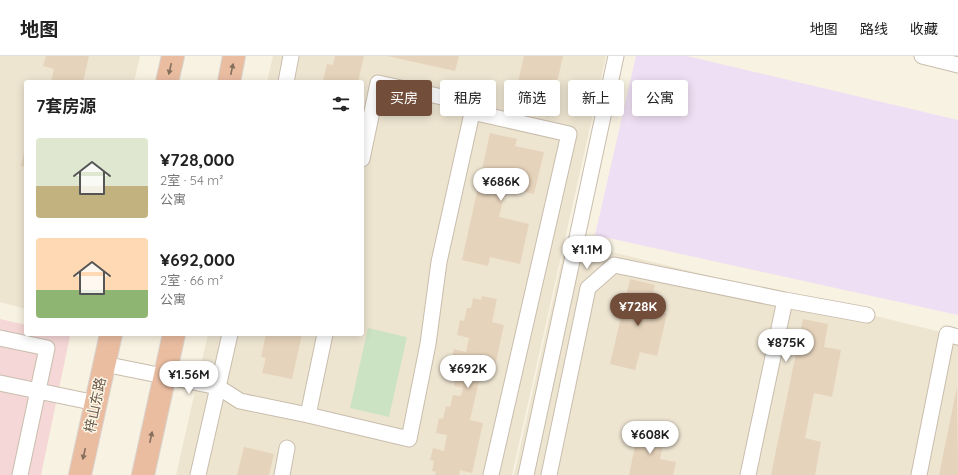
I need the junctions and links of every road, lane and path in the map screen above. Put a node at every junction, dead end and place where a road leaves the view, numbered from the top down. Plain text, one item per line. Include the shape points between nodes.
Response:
1 (173, 56) edge
2 (234, 56) edge
3 (292, 56) edge
4 (616, 56) edge
5 (922, 56) edge
6 (958, 65) edge
7 (167, 80) edge
8 (229, 80) edge
9 (286, 80) edge
10 (440, 97) edge
11 (471, 116) edge
12 (490, 116) edge
13 (364, 150) edge
14 (786, 300) junction
15 (867, 315) dead end
16 (111, 336) edge
17 (174, 336) edge
18 (230, 336) edge
19 (325, 336) edge
20 (958, 337) edge
21 (0, 338) edge
22 (104, 364) junction
23 (164, 376) junction
24 (0, 383) edge
25 (218, 387) junction
26 (38, 391) junction
27 (96, 403) junction
28 (308, 415) junction
29 (287, 448) dead end
30 (20, 475) edge
31 (80, 475) edge
32 (143, 475) edge
33 (198, 475) edge
34 (282, 475) edge
35 (491, 475) edge
36 (526, 475) edge
37 (549, 475) edge
38 (748, 475) edge
39 (918, 475) edge

1 -> 7 highway
8 -> 2 highway
3 - 9 street
4 - 36 street
5 - 6 street
10 - 13 street via 378,83
11 - 28 street via 439,262 428,344 409,439
12 - 35 street via 570,134
14 - 15 street
14 - 37 street via 614,265 588,288
14 - 38 street
16 - 22 highway, 梓山东路
17 - 23 highway
18 - 25 street
19 - 28 street
20 - 39 street via 947,334
21 - 26 street via 47,348
22 - 23 street
22 - 27 highway, 梓山东路
23 - 25 street
32 -> 23 highway
24 - 26 street
25 - 28 street via 240,402
25 - 33 street
26 - 27 street
26 - 30 street
27 -> 31 highway, 梓山东路
29 - 34 street

